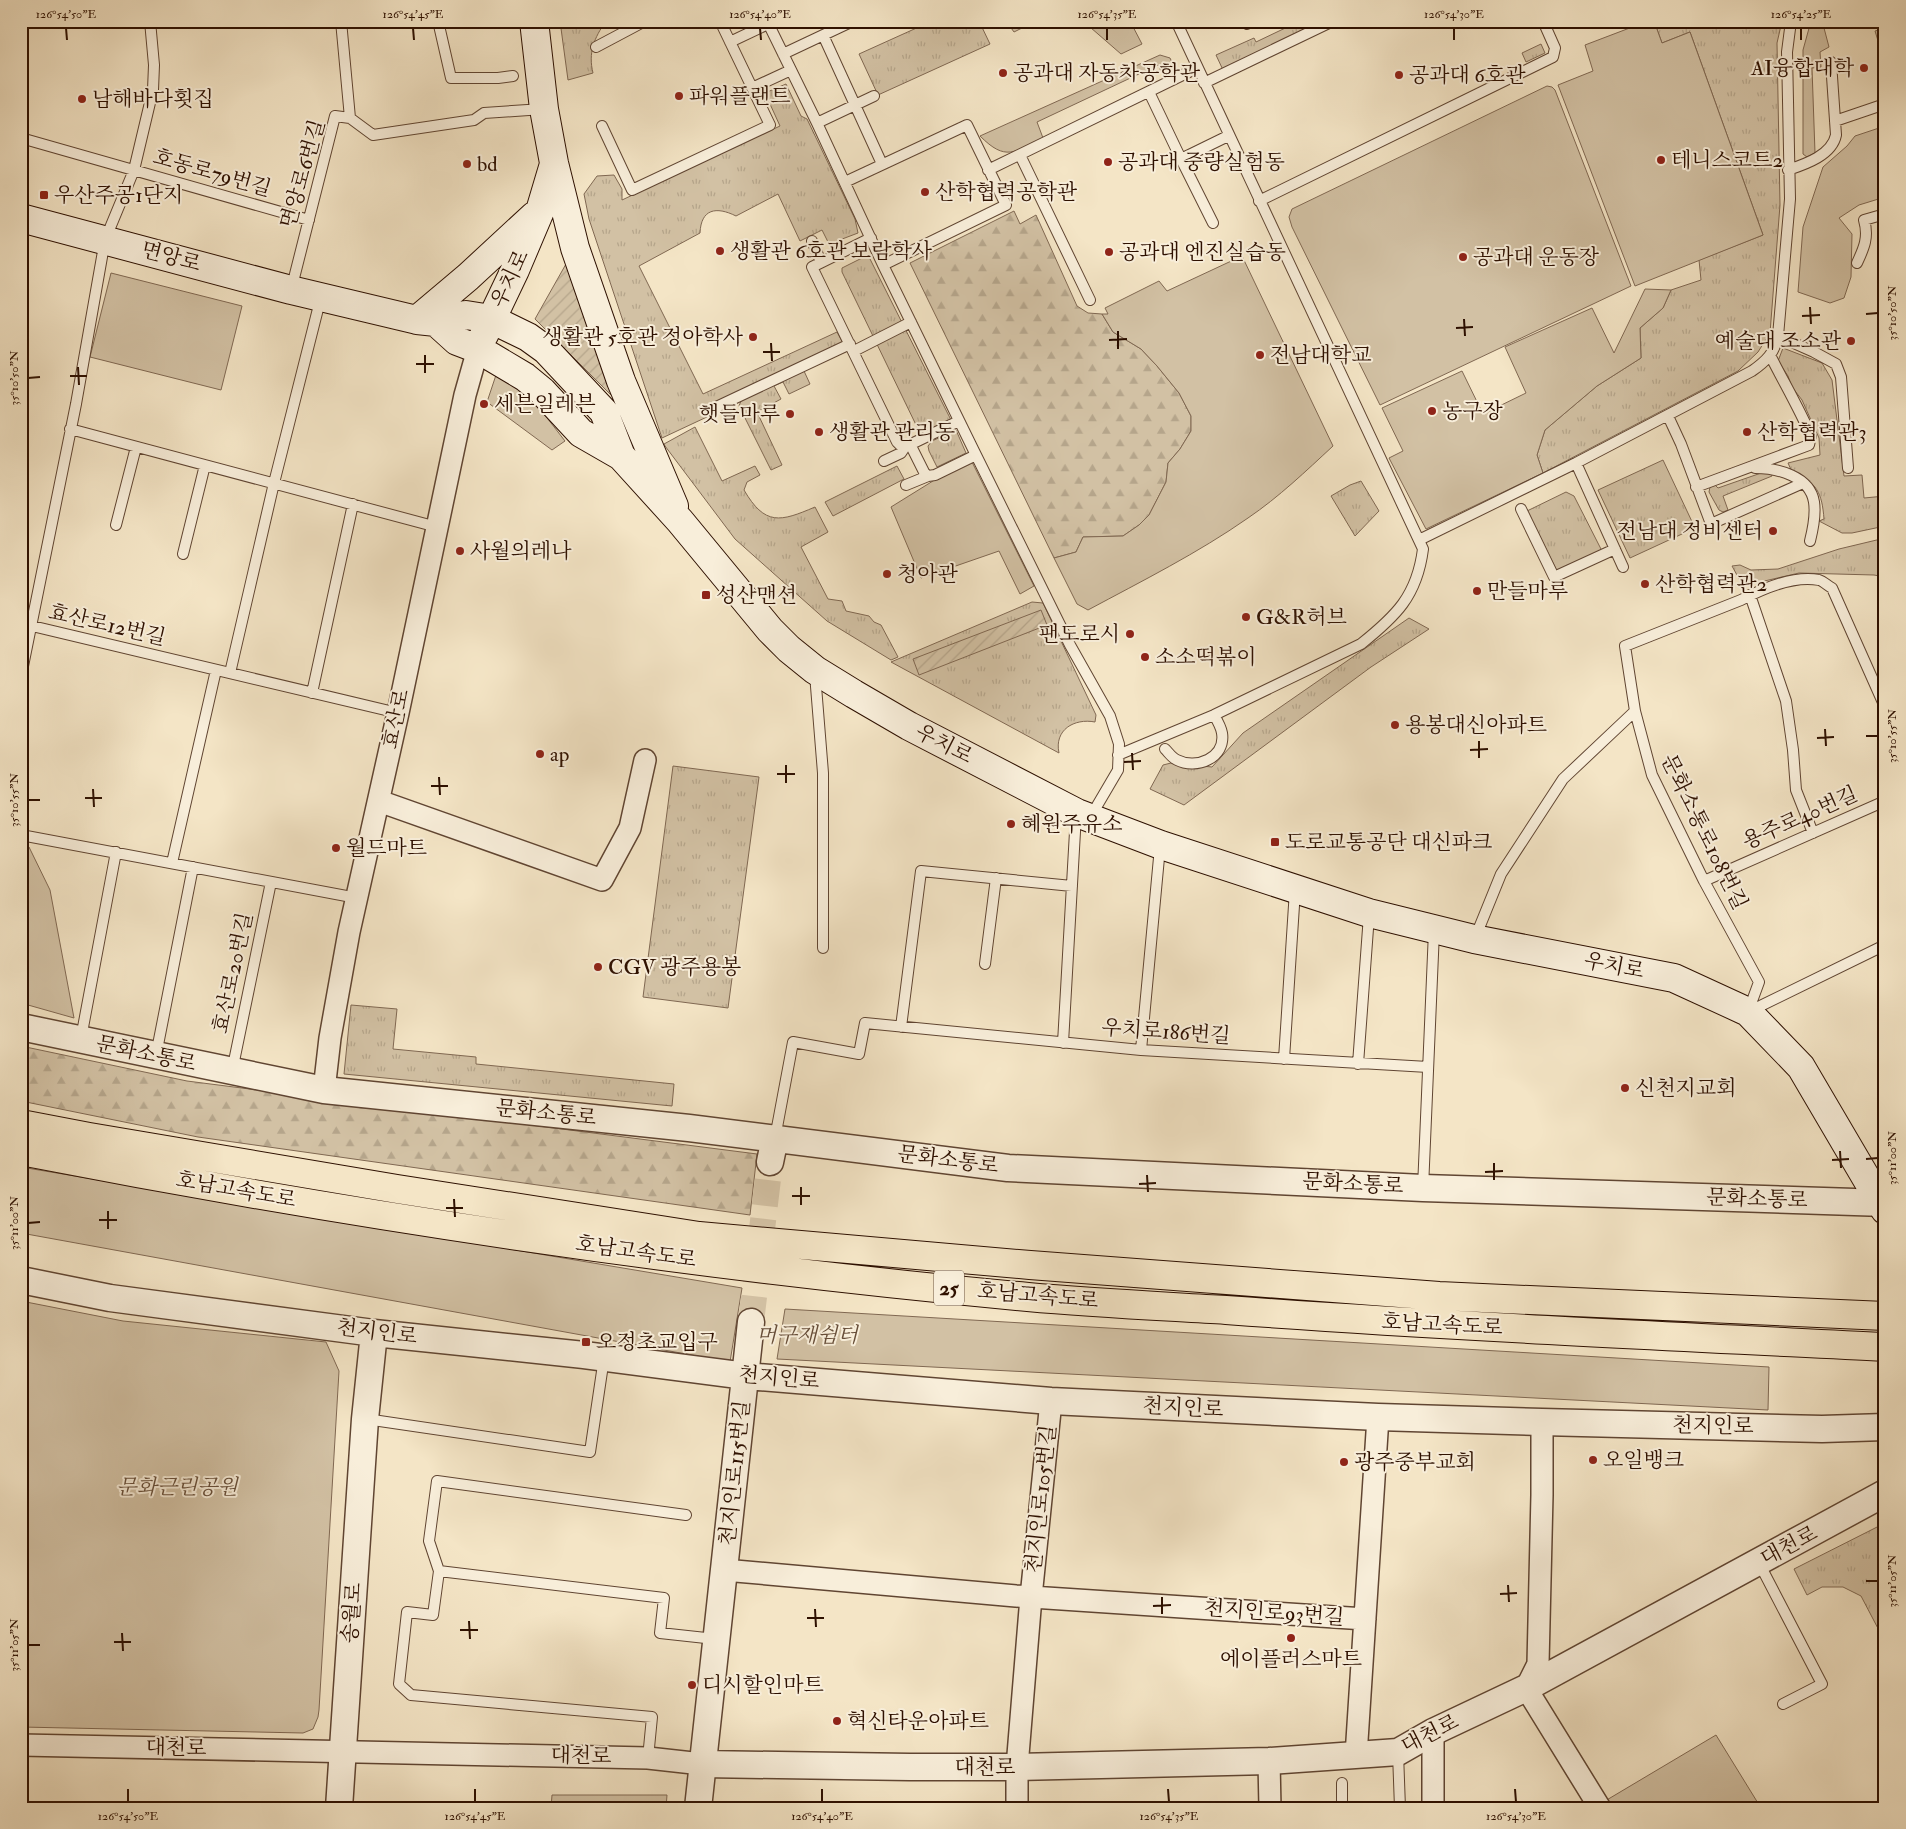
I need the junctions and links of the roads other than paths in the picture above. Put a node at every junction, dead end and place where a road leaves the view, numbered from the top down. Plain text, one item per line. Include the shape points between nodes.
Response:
1 (150, 21) edge
2 (341, 21) edge
3 (438, 21) edge
4 (534, 21) edge
5 (645, 21) edge
6 (720, 21) edge
7 (853, 21) edge
8 (1176, 21) edge
9 (1333, 21) edge
10 (1543, 21) edge
11 (1792, 21) edge
12 (767, 22) edge
13 (823, 35) junction
14 (730, 42) junction
15 (596, 47) dead end
16 (783, 54) junction
17 (1830, 62) dead end
18 (1197, 68) junction
19 (791, 70) junction
20 (513, 76) dead end
21 (1204, 83) junction
22 (752, 88) junction
23 (1149, 92) junction
24 (874, 96) dead end
25 (1885, 104) edge
26 (854, 106) junction
27 (544, 109) junction
28 (350, 118) junction
29 (1835, 121) junction
30 (817, 123) junction
31 (602, 126) dead end
32 (1228, 136) junction
33 (21, 138) edge
34 (1020, 155) junction
35 (1181, 159) junction
36 (554, 163) junction
37 (882, 164) junction
38 (134, 170) junction
39 (988, 170) junction
40 (1788, 170) junction
41 (845, 182) junction
42 (1259, 202) junction
43 (540, 211) junction
44 (1885, 214) edge
45 (21, 218) edge
46 (309, 220) junction
47 (1212, 222) dead end
48 (871, 238) junction
49 (105, 240) junction
50 (812, 241) dead end
51 (821, 262) junction
52 (1857, 263) dead end
53 (883, 265) junction
54 (290, 290) junction
55 (321, 296) junction
56 (1090, 300) dead end
57 (491, 319) junction
58 (426, 321) junction
59 (911, 322) junction
60 (1778, 336) junction
61 (852, 348) junction
62 (478, 350) junction
63 (1770, 356) junction
64 (712, 409) dead end
65 (1668, 416) junction
66 (960, 421) junction
67 (70, 429) junction
68 (908, 445) junction
69 (136, 447) junction
70 (976, 455) junction
71 (620, 456) junction
72 (884, 461) dead end
73 (1576, 463) junction
74 (206, 465) junction
75 (1748, 468) junction
76 (1848, 468) dead end
77 (928, 476) junction
78 (274, 483) junction
79 (1802, 483) junction
80 (906, 485) dead end
81 (1696, 487) junction
82 (353, 504) junction
83 (1522, 509) dead end
84 (680, 521) junction
85 (116, 525) dead end
86 (437, 527) junction
87 (1419, 540) junction
88 (1810, 542) dead end
89 (1614, 549) junction
90 (183, 554) dead end
91 (1623, 566) dead end
92 (1750, 595) junction
93 (32, 626) junction
94 (216, 670) junction
95 (815, 670) junction
96 (230, 673) junction
97 (21, 676) edge
98 (312, 693) junction
99 (1885, 707) edge
100 (1635, 711) junction
101 (398, 713) junction
102 (1214, 715) junction
103 (1166, 749) dead end
104 (1118, 755) junction
105 (645, 760) dead end
106 (379, 801) junction
107 (1885, 801) edge
108 (1083, 815) junction
109 (1814, 833) junction
110 (21, 835) edge
111 (1160, 845) junction
112 (116, 852) junction
113 (172, 863) junction
114 (193, 867) junction
115 (996, 878) junction
116 (1704, 881) junction
117 (271, 882) junction
118 (1072, 886) junction
119 (1295, 889) junction
120 (357, 898) junction
121 (1369, 913) junction
122 (1434, 930) junction
123 (1474, 939) junction
124 (1885, 945) edge
125 (823, 948) dead end
126 (985, 964) dead end
127 (1748, 1012) junction
128 (901, 1027) junction
129 (21, 1028) edge
130 (80, 1039) junction
131 (1063, 1043) junction
132 (1141, 1050) junction
133 (156, 1056) junction
134 (1284, 1059) junction
135 (1358, 1064) junction
136 (1428, 1067) junction
137 (232, 1072) junction
138 (324, 1090) junction
139 (21, 1124) edge
140 (772, 1150) junction
141 (21, 1151) edge
142 (1422, 1188) junction
143 (1883, 1206) edge
144 (21, 1280) edge
145 (1884, 1316) edge
146 (751, 1322) tunnel mouth
147 (374, 1333) junction
148 (1885, 1347) edge
149 (604, 1358) junction
150 (746, 1376) junction
151 (1051, 1402) junction
152 (1378, 1417) junction
153 (365, 1419) junction
154 (1542, 1422) junction
155 (1882, 1427) edge
156 (1885, 1493) edge
157 (686, 1515) dead end
158 (1759, 1562) junction
159 (724, 1570) junction
160 (439, 1571) junction
161 (846, 1582) joint
162 (1031, 1598) junction
163 (1183, 1607) joint
164 (1365, 1619) junction
165 (716, 1639) junction
166 (1526, 1688) junction
167 (1783, 1704) dead end
168 (1432, 1732) junction
169 (21, 1746) edge
170 (343, 1752) junction
171 (1398, 1752) junction
172 (1356, 1756) junction
173 (648, 1758) junction
174 (1269, 1761) junction
175 (702, 1764) junction
176 (1017, 1767) junction
177 (1342, 1783) dead end
178 (1592, 1803) edge
179 (339, 1808) edge
180 (698, 1808) edge
181 (1017, 1808) edge
182 (1270, 1808) edge
183 (1342, 1808) edge
184 (1400, 1808) edge
185 (1433, 1808) edge

1 - 38 lane, 호동로79번길 via 153,90
2 - 28 lane, 면앙로6번길
3 - 20 lane via 452,78
4 - 27 main road, 우치로
5 - 15 lane
6 - 14 lane
7 - 13 lane
8 - 18 lane
9 - 21 lane
10 - 42 lane via 1555,48 1553,57
11 - 40 lane via 1787,52
12 - 14 lane
12 - 16 lane
13 - 16 lane
13 - 26 lane
14 - 22 lane
16 - 19 lane
17 - 29 lane
18 - 21 lane
18 - 23 lane
19 - 22 lane
19 - 30 lane
21 - 32 lane
22 - 31 lane via 770,124 632,190
23 - 34 lane
23 - 35 lane
24 - 26 lane
25 - 29 lane
26 - 30 lane
26 - 37 lane
27 - 28 lane via 484,113 474,120 373,135
27 - 36 main road, 우치로
28 - 46 lane, 면앙로6번길 via 335,116
29 - 40 lane via 1835,141 1810,162
30 - 41 lane
32 - 35 lane
32 - 42 lane
33 - 38 lane, 호동로79번길
34 - 39 lane
34 - 56 lane
35 - 47 lane
36 - 43 main road, 우치로
36 - 84 main road via 574,248 602,328
37 - 39 lane via 967,125
37 - 41 lane
38 - 46 lane, 호동로79번길
38 - 49 lane, 효산로12번길
39 - 53 lane via 1006,205
40 - 60 lane via 1790,199
41 - 48 lane
42 - 87 lane
43 - 57 main road, 우치로
43 - 58 main road
44 - 52 lane via 1864,220 1867,242
45 - 49 main road, 면앙로
46 - 54 lane, 면앙로6번길
48 - 51 lane
48 - 53 lane
49 - 54 main road, 면앙로
49 - 67 lane, 효산로12번길
50 - 51 lane
51 - 61 lane via 812,267
53 - 59 lane
54 - 55 main road, 면앙로
55 - 58 main road, 면앙로
55 - 78 lane
57 - 58 main road, 면앙로 via 466,315
57 - 62 main road
57 - 71 main road, 우치로 via 546,350 581,386 604,412
58 - 62 main road, 면앙로
59 - 61 lane
59 - 66 lane
60 - 63 lane
60 - 76 lane via 1836,364 1841,377
61 - 64 lane
61 - 68 lane via 897,442
62 - 71 main road, 우치로 via 525,377 581,433
62 - 86 street, 효산로 via 465,395
63 - 65 lane via 1752,371
63 - 75 lane via 1796,403 1811,441 1809,445
65 - 73 lane
65 - 81 lane
66 - 68 lane
66 - 70 lane
67 - 69 lane
67 - 93 lane, 효산로12번길
68 - 72 lane via 901,453
68 - 77 lane
69 - 74 lane
69 - 85 lane
70 - 77 lane
70 - 104 lane via 1070,645 1110,716 1119,744
71 - 84 main road, 우치로
73 - 87 lane
73 - 89 lane
74 - 78 lane
74 - 90 lane
75 - 79 lane via 1783,472
75 - 81 lane
77 - 80 lane
78 - 82 lane
78 - 96 lane
79 - 81 lane via 1711,524
79 - 88 lane via 1811,491 1814,503
82 - 86 lane
82 - 98 lane
83 - 89 lane via 1554,578
84 - 95 main road, 우치로 via 770,630
86 - 101 street, 효산로
87 - 102 lane via 1423,549 1413,586 1406,601 1379,630 1361,644
89 - 91 lane
92 - 99 lane, 문화소통로108번길 via 1800,579 1820,580 1832,588
92 - 100 lane, 문화소통로108번길 via 1625,646
92 - 109 lane via 1786,701 1796,790
93 - 94 lane, 효산로12번길
93 - 97 lane
94 - 96 lane, 효산로12번길
94 - 113 lane
95 - 108 main road, 우치로 via 909,726
95 - 125 lane via 823,773
96 - 98 lane, 효산로12번길
98 - 101 lane, 효산로12번길
100 - 116 lane, 문화소통로108번길 via 1652,774
100 - 123 lane via 1563,779 1501,874
101 - 106 street, 효산로
102 - 103 lane via 1222,734 1221,744 1207,761 1184,763
102 - 104 lane
104 - 108 lane via 1118,770
105 - 106 street via 630,828 602,880
106 - 120 street, 효산로
107 - 109 lane, 용주로40번길
108 - 111 main road, 우치로
108 - 118 lane
109 - 116 lane, 용주로40번길
110 - 112 lane
111 - 119 main road, 우치로
111 - 132 lane
112 - 113 lane
112 - 130 lane
113 - 114 lane
114 - 117 lane
114 - 133 lane
115 - 118 lane
115 - 126 lane
115 - 128 lane via 921,871
116 - 127 lane, 문화소통로108번길 via 1759,982
117 - 120 lane
117 - 137 lane, 효산로20번길
118 - 131 lane
119 - 121 main road, 우치로
119 - 134 lane
120 - 138 street, 효산로 via 330,1038
121 - 122 main road, 우치로
121 - 135 lane
122 - 123 main road, 우치로
122 - 136 lane
123 - 127 main road, 우치로 via 1674,978
124 - 127 lane
127 - 143 main road, 우치로 via 1801,1067
128 - 131 lane, 우치로186번길
128 - 140 lane, 우치로186번길 via 865,1023 860,1054 793,1042
129 - 130 street, 문화소통로
130 - 133 street, 문화소통로
131 - 132 lane, 우치로186번길
132 - 134 lane, 우치로186번길
133 - 137 street, 문화소통로
134 - 135 lane, 우치로186번길
135 - 136 lane, 우치로186번길
136 - 142 lane
137 - 138 street, 문화소통로
138 - 140 street, 문화소통로
139 - 145 highway, 호남고속도로 / 25 via 699,1236 1438,1296
140 - 142 street, 문화소통로 via 1008,1168
141 - 148 highway, 호남고속도로 / 25 via 398,1217 807,1274 1030,1297 1430,1325
142 - 143 street, 문화소통로
144 - 147 street, 천지인로 via 110,1298
146 - 150 street, 천지인로115번길
147 - 149 street, 천지인로
147 - 153 street, 송월로
149 - 150 street, 천지인로
149 - 153 lane via 590,1452
150 - 151 street, 천지인로
150 - 159 street, 천지인로115번길
151 - 152 street, 천지인로
151 - 162 street, 천지인로105번길
152 - 154 street, 천지인로
152 - 164 street, 천지인로93번길
153 - 170 street, 송월로
154 - 155 street, 천지인로 via 1822,1429
154 - 166 street via 1538,1664
156 - 158 street, 대천로
157 - 160 lane via 436,1481 429,1541
158 - 166 street, 대천로
158 - 167 lane via 1822,1684
159 - 161 street, 천지인로115번길
159 - 165 street, 천지인로115번길
160 - 165 lane via 664,1598 660,1633
160 - 173 lane via 434,1615 407,1612 399,1684 411,1695 652,1717
161 - 162 street, 천지인로105번길
162 - 163 street, 천지인로105번길
162 - 176 street, 천지인로105번길
163 - 164 street, 천지인로93번길
164 - 172 street, 천지인로93번길
165 - 175 street, 천지인로115번길
166 - 168 street, 대천로
166 - 178 street
168 - 171 street, 대천로
168 - 185 street
169 - 170 street, 대천로
170 - 173 street, 대천로
170 - 179 street, 송월로
171 - 172 street, 대천로
171 - 184 lane
172 - 174 street, 대천로
173 - 175 street, 대천로
174 - 176 street, 대천로
174 - 182 street
175 - 176 street, 대천로
175 - 180 street, 천지인로115번길
176 - 181 street, 천지인로105번길
177 - 183 lane

